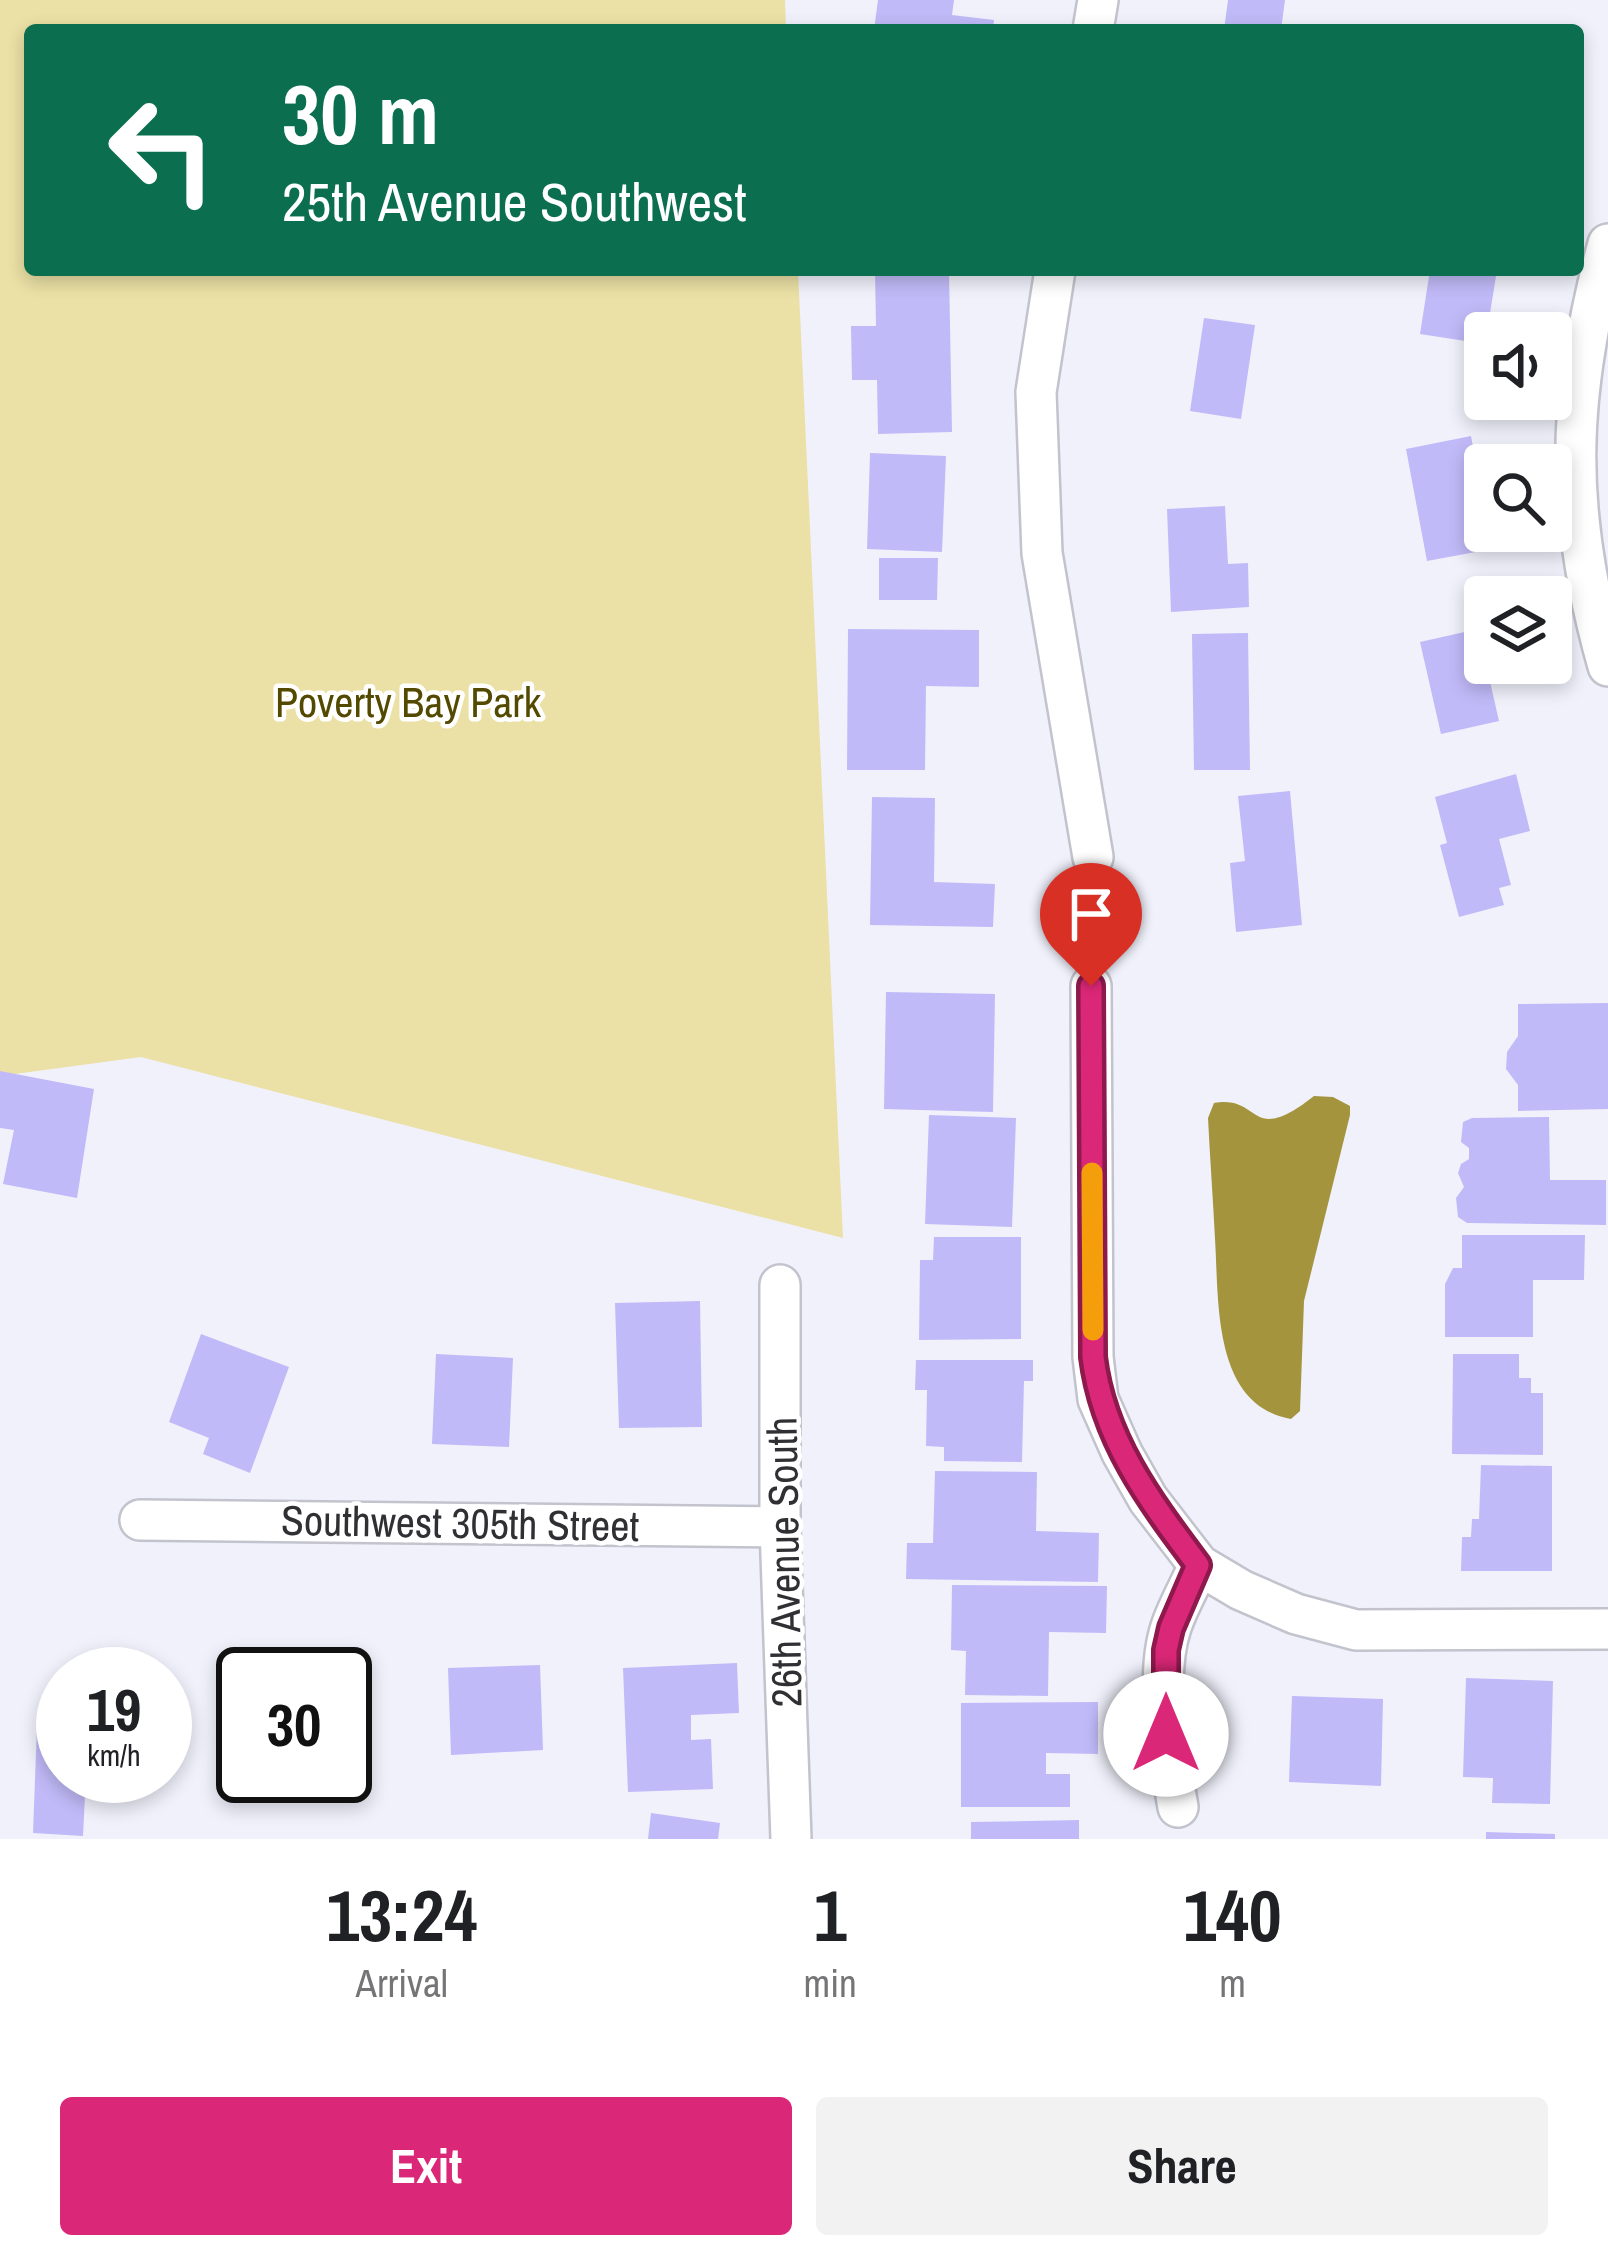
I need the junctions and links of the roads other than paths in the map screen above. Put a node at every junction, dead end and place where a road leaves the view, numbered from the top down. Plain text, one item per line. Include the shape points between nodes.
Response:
1 (1608, 244) edge
2 (1054, 276) edge
3 (1608, 666) edge
4 (1093, 857) road end
5 (1091, 986) road end
6 (780, 1285) dead end
7 (140, 1520) dead end
8 (780, 1527) junction
9 (1198, 1565) junction
10 (1608, 1629) edge
11 (1178, 1808) dead end
12 (791, 1839) edge

1 - 3 street via 1582,348 1573,442 1579,538
2 - 4 street via 1036,392 1042,553
5 - 9 street via 1098,1399 1148,1499
6 - 8 street, 26th Avenue South
7 - 8 street, Southwest 305th Street
8 - 12 street, 26th Avenue South
9 - 10 street via 1296,1614 1356,1630
9 - 11 street via 1166,1650 1166,1734

